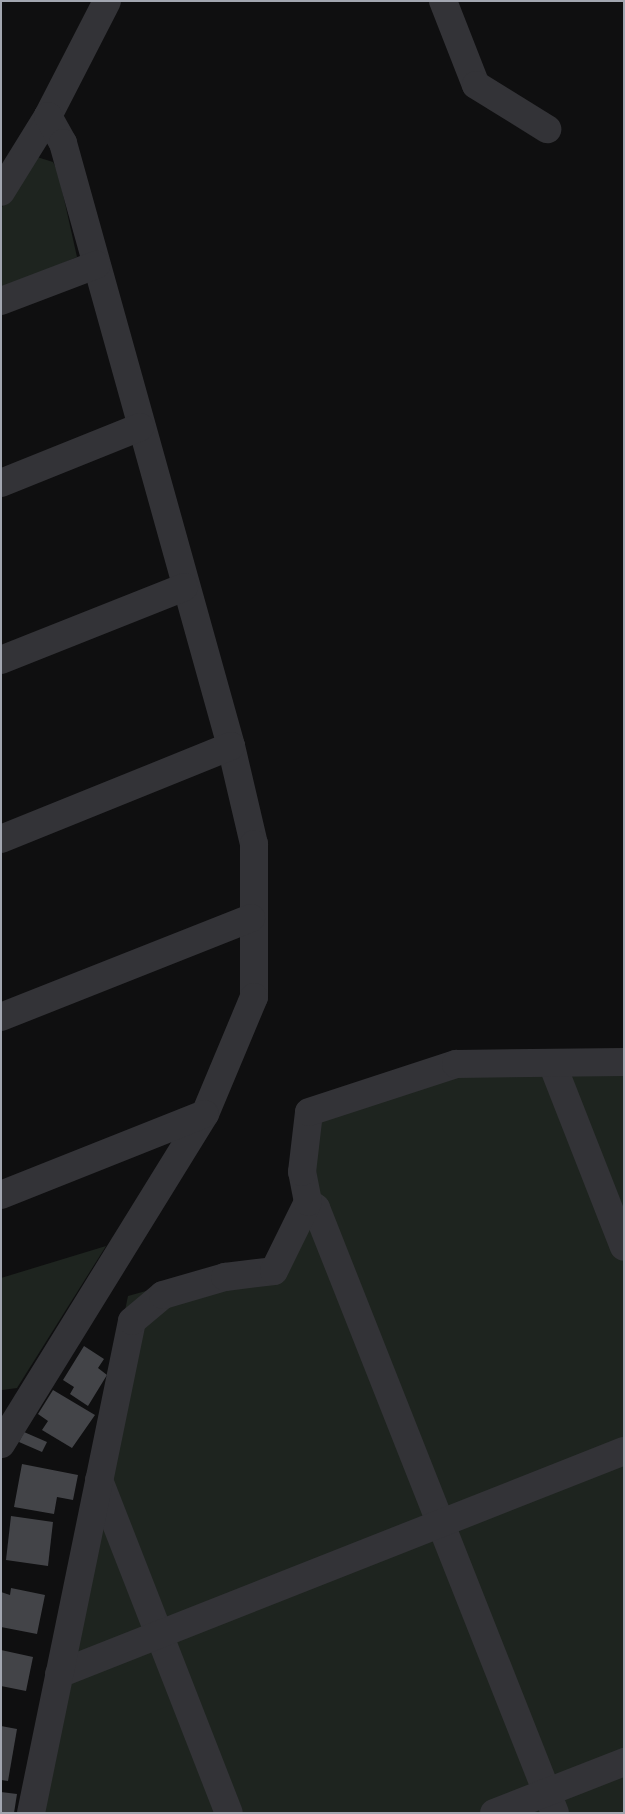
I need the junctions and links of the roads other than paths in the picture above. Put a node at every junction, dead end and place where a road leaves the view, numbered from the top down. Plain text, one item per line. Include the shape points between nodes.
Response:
1 (107, 1) edge
2 (443, 1) edge
3 (48, 116) junction
4 (547, 129) dead end
5 (1, 192) edge
6 (96, 265) junction
7 (1, 301) edge
8 (140, 427) junction
9 (1, 483) edge
10 (184, 587) junction
11 (1, 660) edge
12 (231, 746) junction
13 (1, 838) edge
14 (251, 918) junction
15 (1, 1017) edge
16 (624, 1062) edge
17 (553, 1066) junction
18 (205, 1114) junction
19 (1, 1195) edge
20 (308, 1202) junction
21 (624, 1247) edge
22 (2, 1436) edge
23 (624, 1451) edge
24 (99, 1480) junction
25 (440, 1523) junction
26 (159, 1634) junction
27 (59, 1674) junction
28 (624, 1762) edge
29 (551, 1802) edge
30 (31, 1813) edge
31 (229, 1813) edge
32 (494, 1813) edge

1 - 3 street
2 - 4 street via 476,84
3 - 5 street
3 - 6 street via 63,144
6 - 7 street
6 - 8 street
8 - 9 street
8 - 10 street
10 - 11 street
10 - 12 street
12 - 13 street
12 - 14 street via 254,844
14 - 15 street
14 - 18 street via 254,997
16 - 17 street
17 - 20 street via 456,1064 309,1112 302,1172
17 - 21 street
18 - 19 street
18 - 22 street
20 - 24 street via 274,1271 225,1277 163,1295 132,1321
20 - 25 street via 316,1208
23 - 25 street
24 - 26 street
24 - 27 street
25 - 26 street
25 - 29 street
26 - 27 street
26 - 31 street
27 - 30 street
28 - 29 street
29 - 32 street

